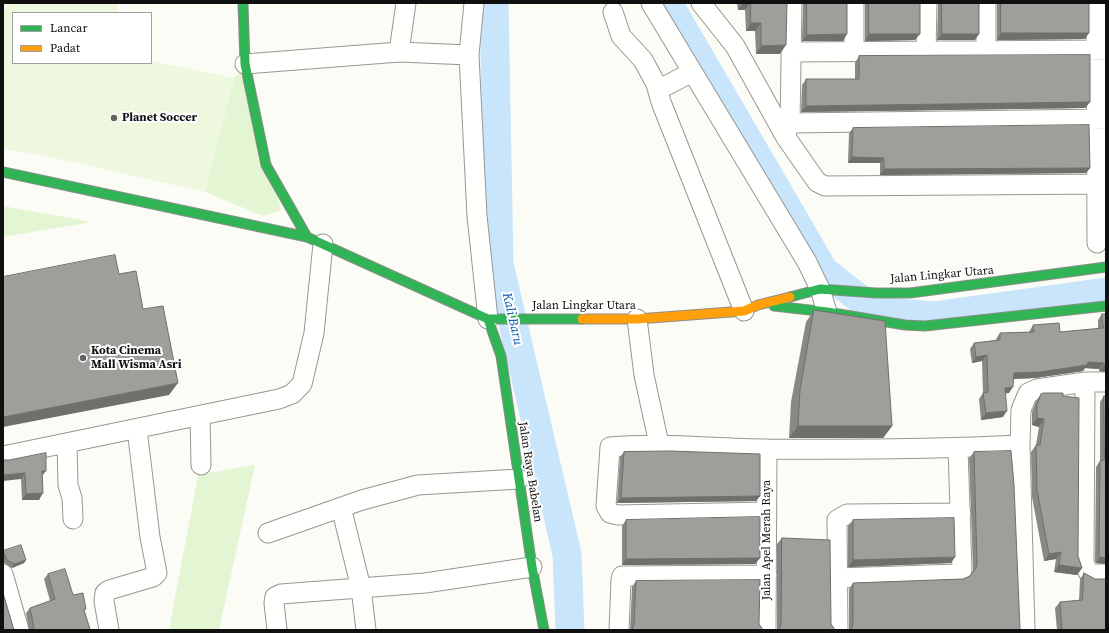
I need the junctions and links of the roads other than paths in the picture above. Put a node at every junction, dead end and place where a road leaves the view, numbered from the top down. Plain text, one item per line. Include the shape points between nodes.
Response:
1 (243, 3) edge
2 (406, 3) edge
3 (474, 3) edge
4 (651, 3) edge
5 (701, 3) edge
6 (792, 3) edge
7 (854, 3) edge
8 (927, 3) edge
9 (986, 3) edge
10 (1096, 3) edge
11 (613, 12) dead end
12 (1101, 50) edge
13 (926, 51) junction
14 (986, 51) junction
15 (399, 52) junction
16 (792, 52) junction
17 (854, 52) junction
18 (469, 55) junction
19 (245, 64) junction
20 (692, 72) junction
21 (658, 90) junction
22 (1101, 119) edge
23 (788, 129) junction
24 (3, 172) edge
25 (1101, 184) edge
26 (315, 240) junction
27 (1097, 243) dead end
28 (1106, 267) edge
29 (824, 288) junction
30 (1106, 306) edge
31 (751, 308) junction
32 (827, 312) junction
33 (490, 319) junction
34 (637, 319) junction
35 (1085, 382) junction
36 (1106, 382) edge
37 (200, 416) junction
38 (137, 429) junction
39 (67, 443) junction
40 (659, 444) junction
41 (1020, 445) junction
42 (958, 448) junction
43 (767, 449) junction
44 (3, 456) edge
45 (201, 465) dead end
46 (519, 479) junction
47 (341, 507) junction
48 (767, 512) junction
49 (961, 513) junction
50 (73, 519) dead end
51 (268, 533) dead end
52 (532, 567) junction
53 (3, 574) edge
54 (1106, 574) edge
55 (767, 575) junction
56 (838, 578) junction
57 (361, 588) junction
58 (19, 630) edge
59 (109, 630) edge
60 (277, 630) edge
61 (366, 630) edge
62 (544, 630) edge
63 (619, 630) edge
64 (766, 630) edge
65 (838, 630) edge
66 (1025, 630) edge

1 - 19 main road
2 - 15 street
3 - 18 street
4 - 20 street
5 - 23 street via 735,46
6 - 16 street
7 - 17 street
8 - 13 street
9 - 14 street
10 - 12 street
11 - 21 street via 621,36 643,60
12 - 14 street
12 - 22 street
13 - 14 street
13 - 17 street
15 - 18 street
15 - 19 street
16 - 17 street
16 - 23 street
18 - 33 street via 478,216
19 - 26 main road via 266,165
20 - 21 street
20 - 29 street
21 - 31 street
22 - 23 street
22 - 25 street
23 - 25 street via 810,174 825,186
24 - 26 main road, Jalan Lingkar Utara
25 - 27 street
26 - 33 main road, Jalan Lingkar Utara
26 - 37 street via 314,333 302,384 292,394 279,400
28 - 29 main road, Jalan Lingkar Utara via 934,291 876,293
29 - 31 main road, Jalan Lingkar Utara
29 - 32 street
30 - 32 main road, Jalan Lingkar Utara via 925,326 904,326
31 - 32 main road, Jalan Lingkar Utara
31 - 34 main road, Jalan Lingkar Utara
33 - 34 main road, Jalan Lingkar Utara
33 - 46 main road, Jalan Raya Babelan via 501,356
34 - 40 street via 644,375
35 - 36 street
35 - 41 street via 1037,389 1028,393 1021,410
35 - 54 street via 1084,563 1088,572 1092,574
37 - 38 street
37 - 45 street
38 - 39 street
38 - 59 street via 157,573 153,577 105,593
39 - 44 street
39 - 50 street via 68,485 72,498
40 - 43 street
40 - 48 street via 610,447 606,506 610,513 618,515
41 - 42 street
41 - 66 street
42 - 43 street
42 - 49 street
43 - 48 street, Jalan Apel Merah Raya
46 - 47 street via 418,485
46 - 52 main road, Jalan Raya Babelan
47 - 51 street
47 - 57 street
48 - 55 street, Jalan Apel Merah Raya
49 - 56 street via 962,570 958,574
49 - 56 street via 842,516 837,520
52 - 57 street via 425,583
52 - 62 main road, Jalan Raya Babelan
53 - 58 street
55 - 63 street via 622,576
55 - 64 street, Jalan Apel Merah Raya
56 - 65 street
57 - 60 street via 281,594 275,597 274,603
57 - 61 street

